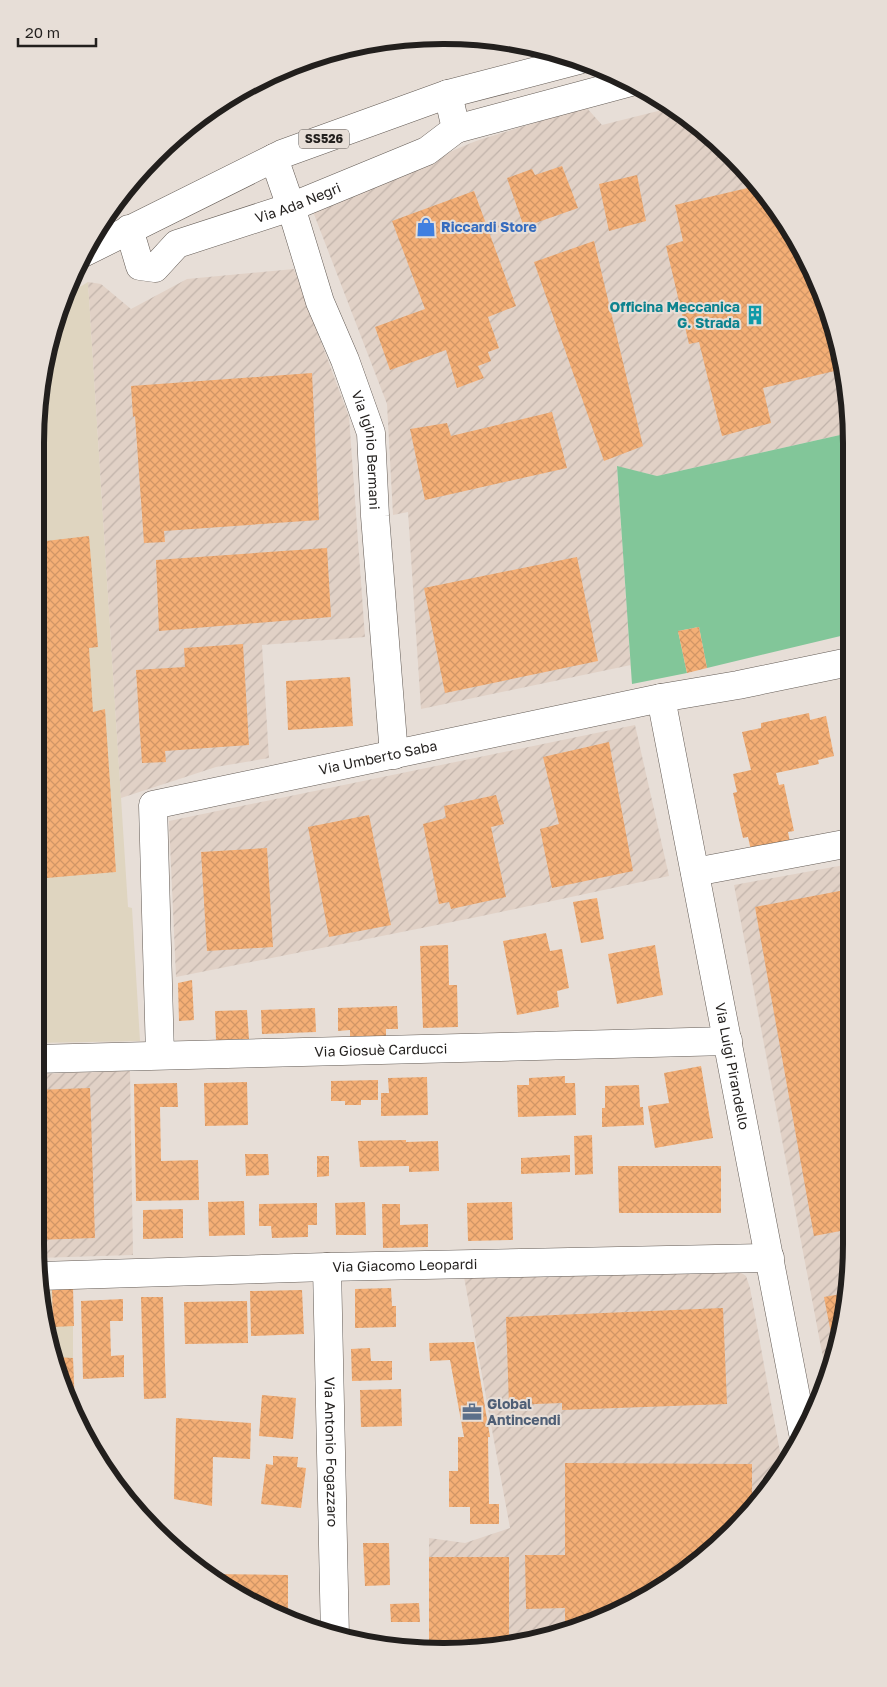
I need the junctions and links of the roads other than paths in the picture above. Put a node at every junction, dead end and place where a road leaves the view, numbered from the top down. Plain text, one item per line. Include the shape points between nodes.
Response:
1 (567, 63) edge
2 (620, 85) edge
3 (448, 94) junction
4 (456, 129) junction
5 (274, 158) junction
6 (292, 207) junction
7 (129, 229) junction
8 (96, 246) edge
9 (843, 663) edge
10 (661, 698) junction
11 (394, 755) junction
12 (843, 845) edge
13 (695, 872) junction
14 (728, 1041) junction
15 (160, 1056) junction
16 (44, 1058) edge
17 (770, 1258) junction
18 (327, 1267) junction
19 (45, 1276) edge
20 (802, 1421) edge
21 (335, 1628) edge

1 - 3 street, SS526
2 - 4 street
3 - 4 street
3 - 5 street, SS526
4 - 6 street, Via Ada Negri via 427,151
5 - 6 street, Via Iginio Bermani
5 - 7 street, SS526
6 - 7 street, Via Ada Negri via 177,244 155,268 140,266
6 - 11 street, Via Iginio Bermani via 320,302 371,433
7 - 8 street, SS526
9 - 10 street, Via Umberto Saba
10 - 11 street, Via Umberto Saba
10 - 13 street, Via Luigi Pirandello
11 - 15 street, Via Umberto Saba via 153,805
12 - 13 street
13 - 14 street, Via Luigi Pirandello
14 - 15 street, Via Giosuè Carducci
14 - 17 street, Via Luigi Pirandello
15 - 16 street, Via Giosuè Carducci
17 - 18 street, Via Giacomo Leopardi
17 - 20 street, Via Luigi Pirandello
18 - 19 street, Via Giacomo Leopardi
18 - 21 street, Via Antonio Fogazzaro

